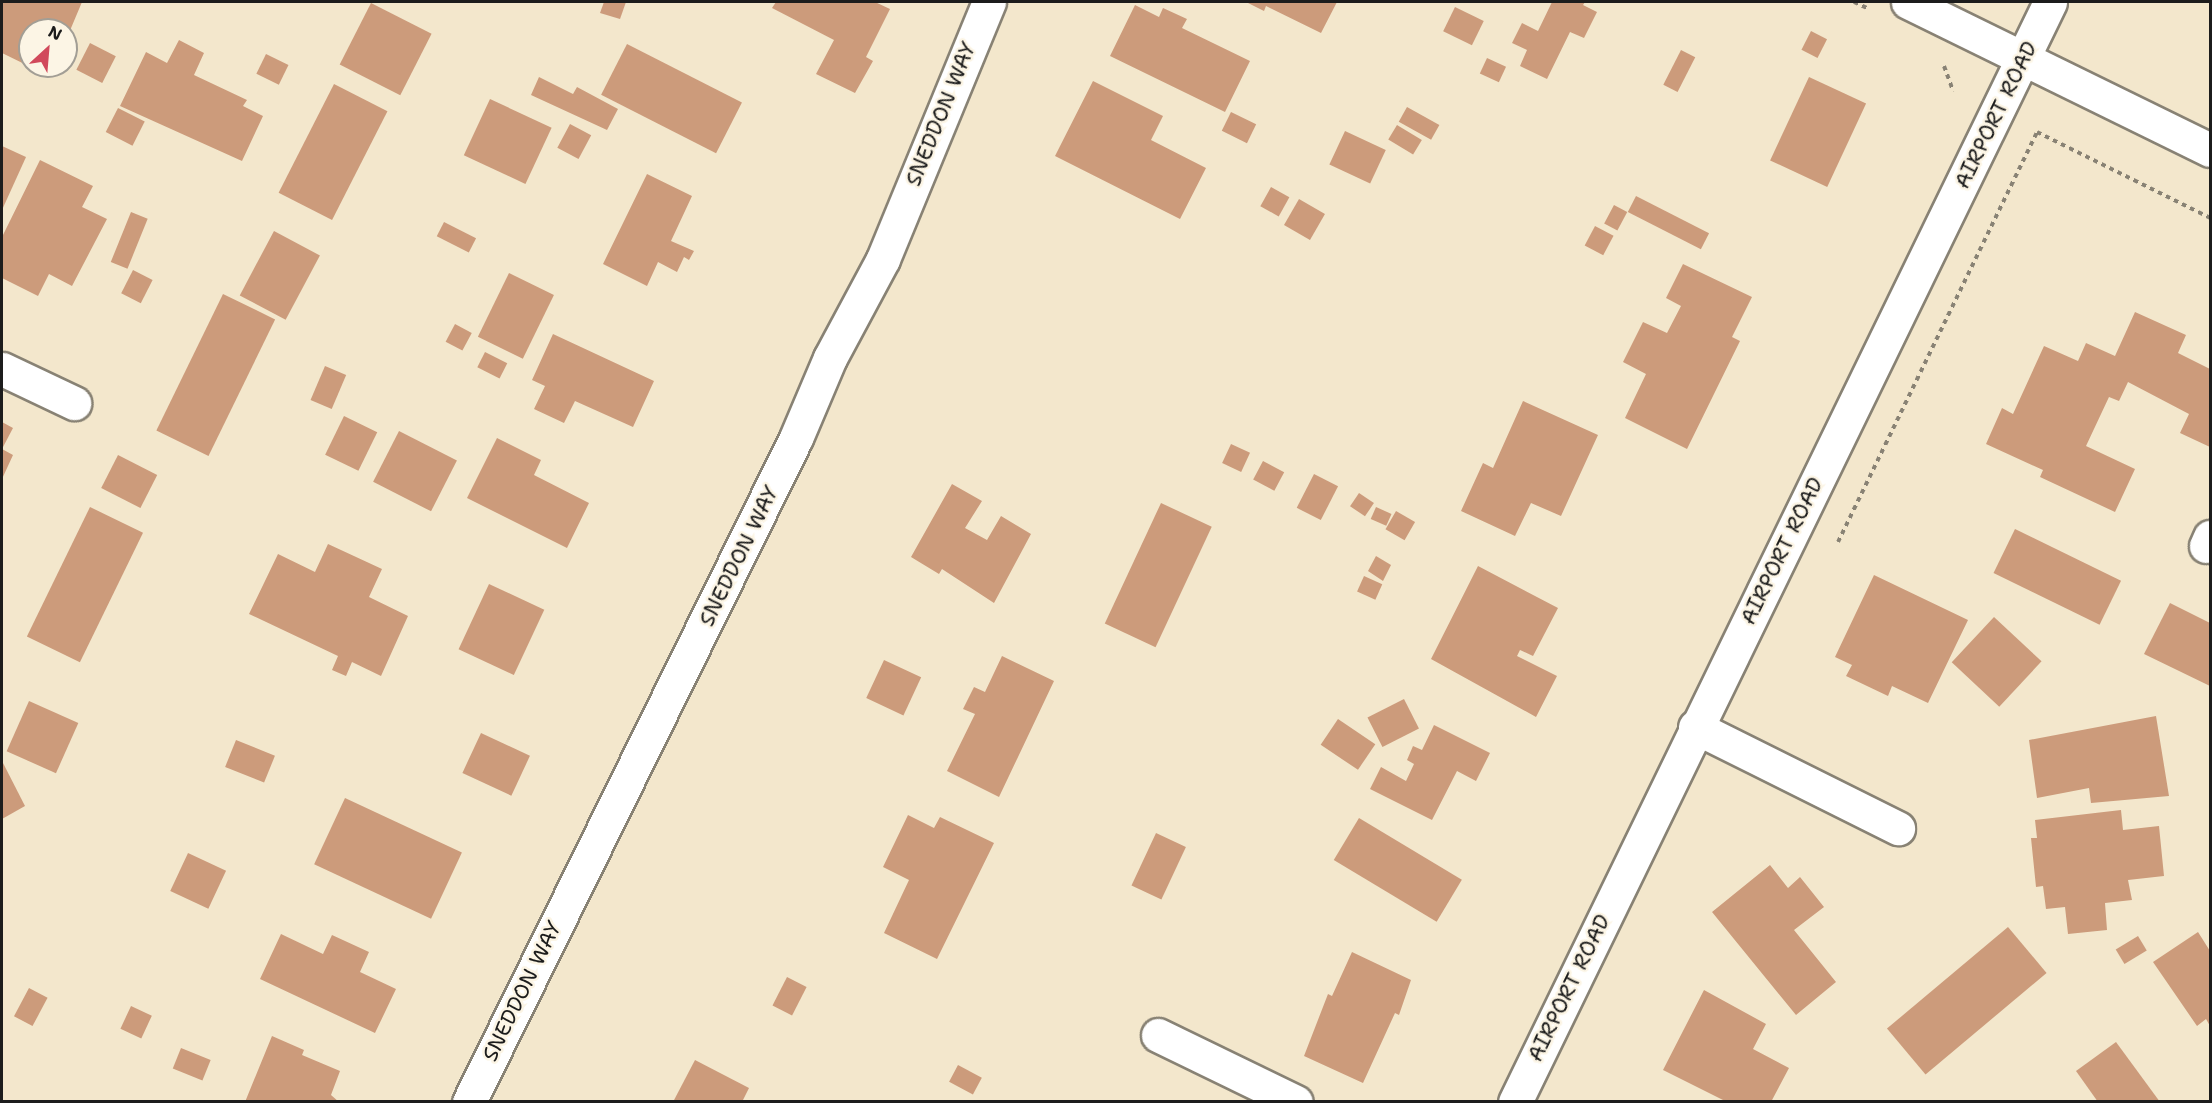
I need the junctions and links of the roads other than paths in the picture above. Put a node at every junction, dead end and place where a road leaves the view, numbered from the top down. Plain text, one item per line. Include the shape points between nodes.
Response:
1 (989, 2) edge
2 (1908, 2) edge
3 (2050, 2) edge
4 (2023, 58) junction
5 (2211, 150) edge
6 (2, 369) edge
7 (74, 403) dead end
8 (1695, 727) junction
9 (1898, 828) dead end
10 (1158, 1035) dead end
11 (469, 1101) edge
12 (1296, 1101) edge
13 (1515, 1101) edge

1 - 11 street, SNEDDON WAY via 883,259 830,358 786,460
2 - 4 street
3 - 4 street, AIRPORT ROAD
4 - 5 street
4 - 8 street, AIRPORT ROAD
6 - 7 street
8 - 9 street
8 - 13 street, AIRPORT ROAD
10 - 12 street

